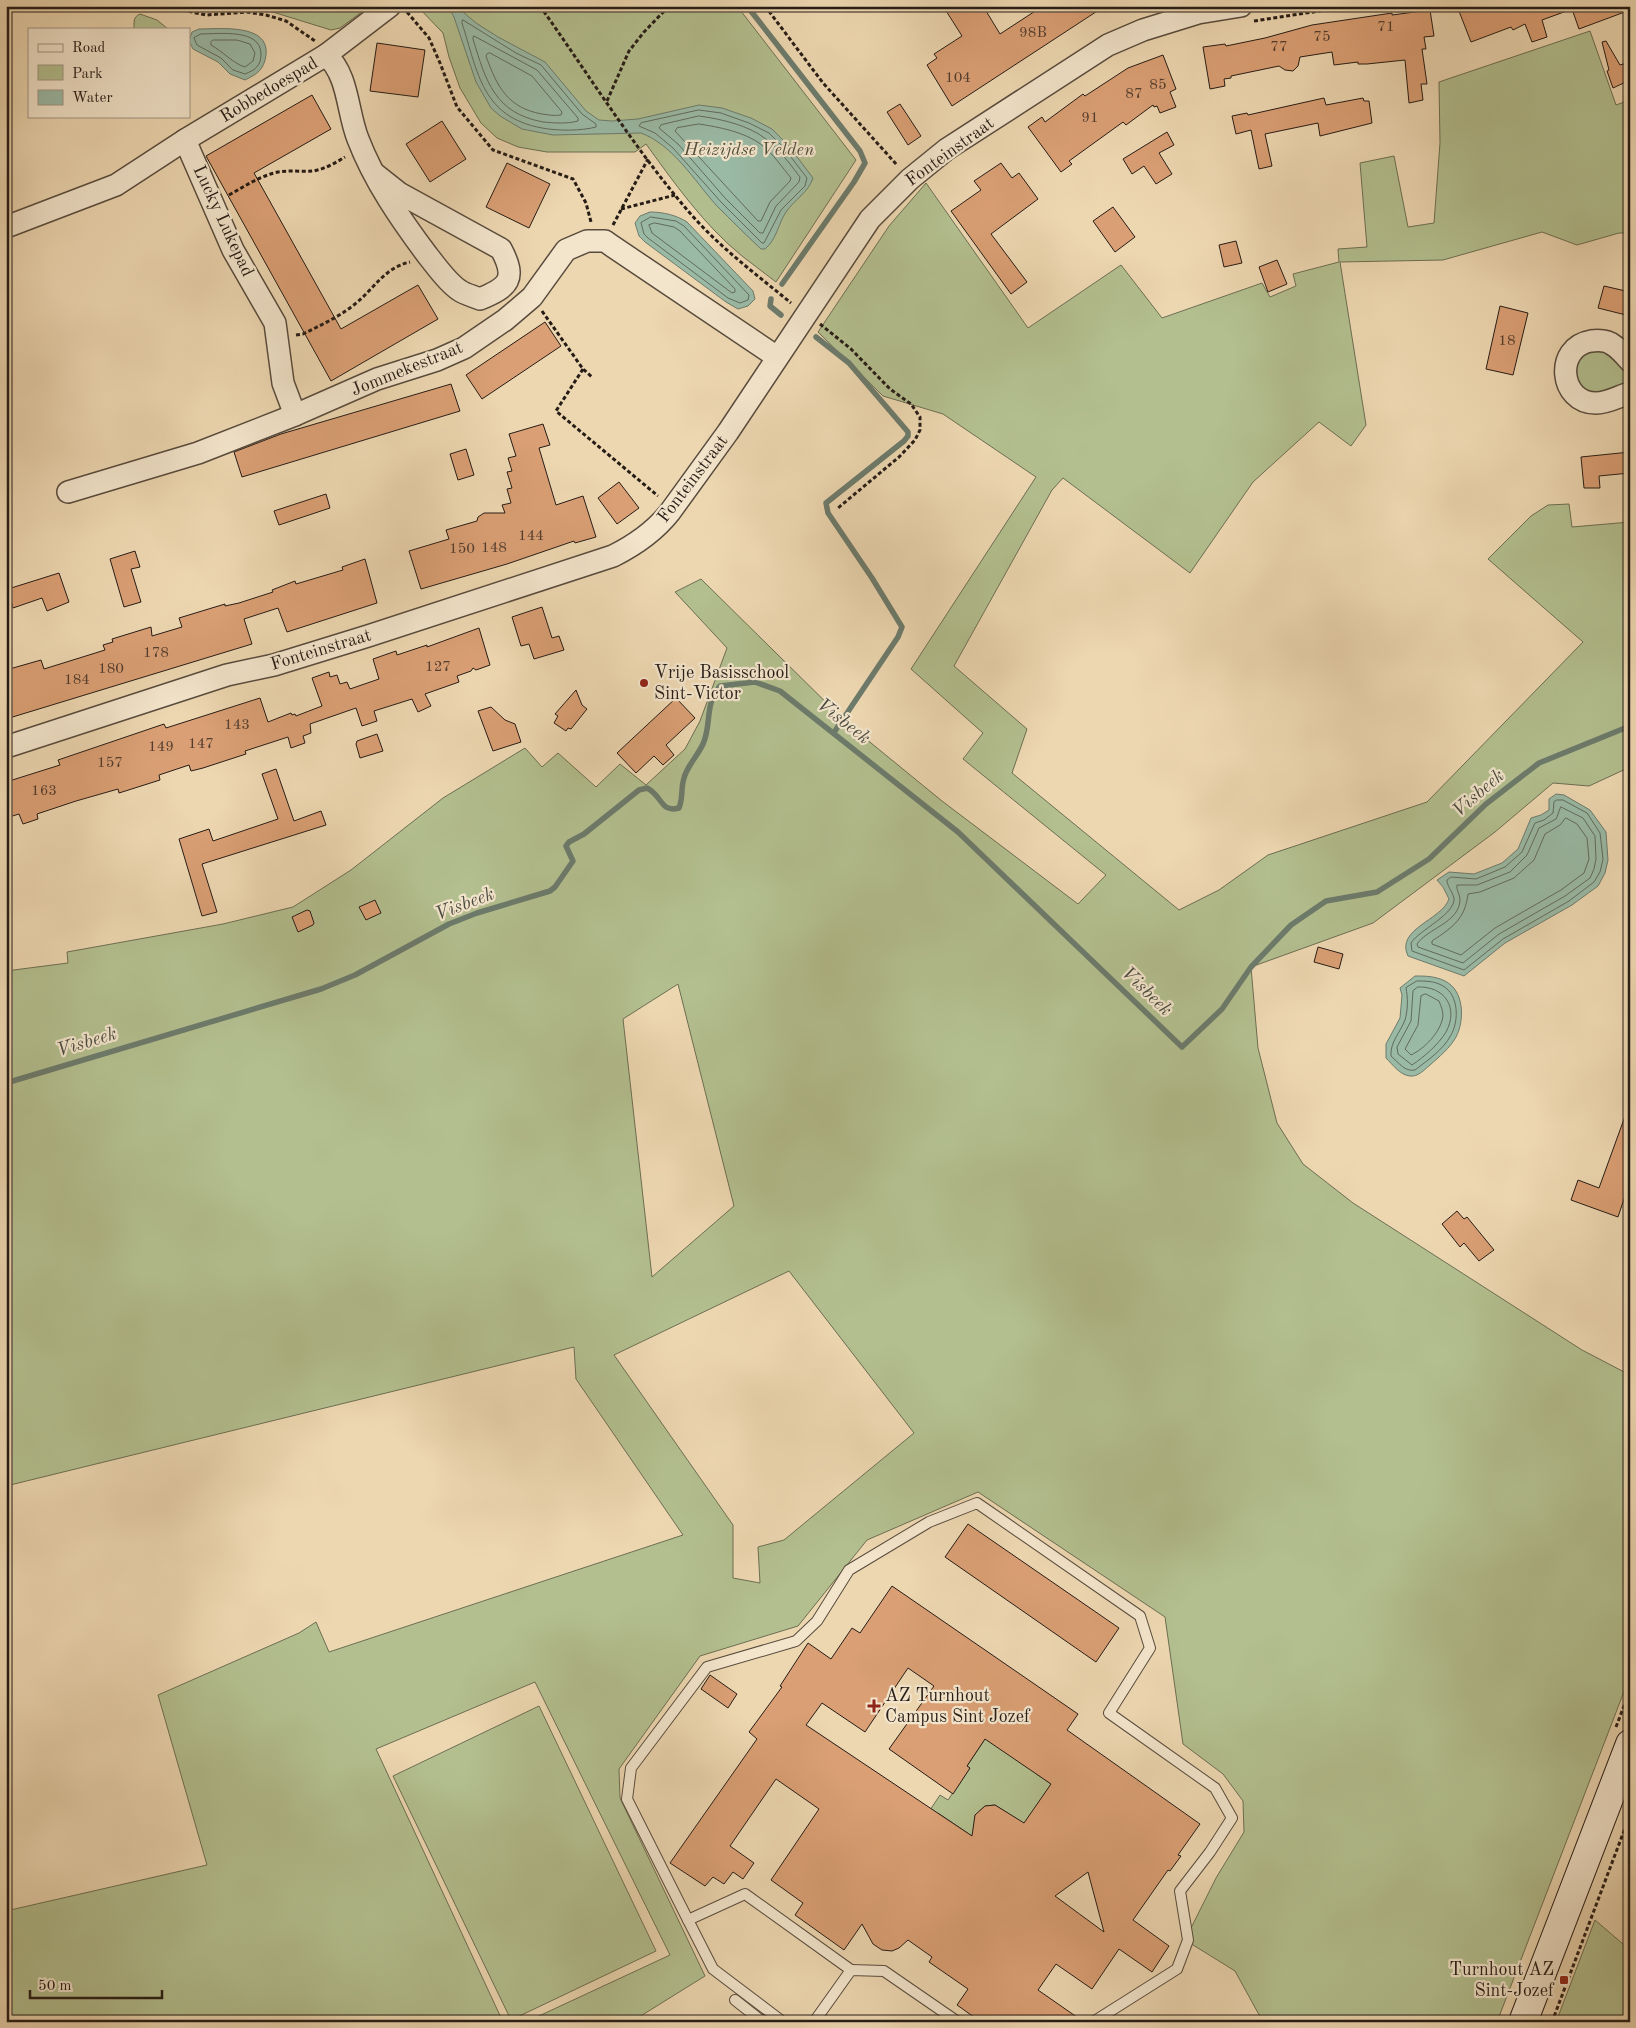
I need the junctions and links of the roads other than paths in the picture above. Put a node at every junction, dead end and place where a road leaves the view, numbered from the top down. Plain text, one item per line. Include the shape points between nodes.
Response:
1 (390, 6) edge
2 (1245, 14) edge
3 (326, 55) junction
4 (185, 140) junction
5 (375, 174) junction
6 (6, 228) edge
7 (778, 357) junction
8 (1630, 361) edge
9 (1630, 393) edge
10 (295, 415) junction
11 (68, 492) dead end
12 (6, 747) edge
13 (1630, 1744) edge
14 (688, 1920) junction
15 (852, 1970) junction
16 (735, 2000) dead end
17 (768, 2022) edge
18 (783, 2022) edge
19 (814, 2022) edge
20 (958, 2022) edge
21 (1093, 2022) edge
22 (1523, 2022) edge

1 - 3 street, Robbedoespad
2 - 7 street, Fonteinstraat via 1198,13 1108,45 947,149 910,179 870,219
3 - 4 street, Robbedoespad
3 - 5 street via 339,71 359,143
4 - 6 street, Robbedoespad via 116,185
4 - 10 street, Lucky Lukepad via 233,250 275,323 283,382
5 - 5 street via 391,204 431,259 459,290 480,299 499,291 508,282 509,272 501,249 399,193
7 - 10 street, Jommekestraat via 604,244 587,241 566,250 532,297 464,348 438,360 377,379
7 - 12 street, Fonteinstraat via 670,512 660,524 619,553 274,666 227,675
8 - 9 street via 1606,341 1588,341 1571,353 1565,372 1573,394 1588,402 1598,403
10 - 11 street, Jommekestraat via 198,453
13 - 22 street
14 - 15 lane via 746,1894
14 - 18 lane via 713,1969
14 - 21 lane via 627,1799 631,1768 707,1667 796,1641 817,1622 849,1570 929,1522 977,1503 1140,1616 1150,1648 1109,1713 1215,1788 1232,1818 1180,1891 1188,1940 1177,1969
15 - 19 lane
15 - 20 lane via 884,1971
16 - 17 lane

